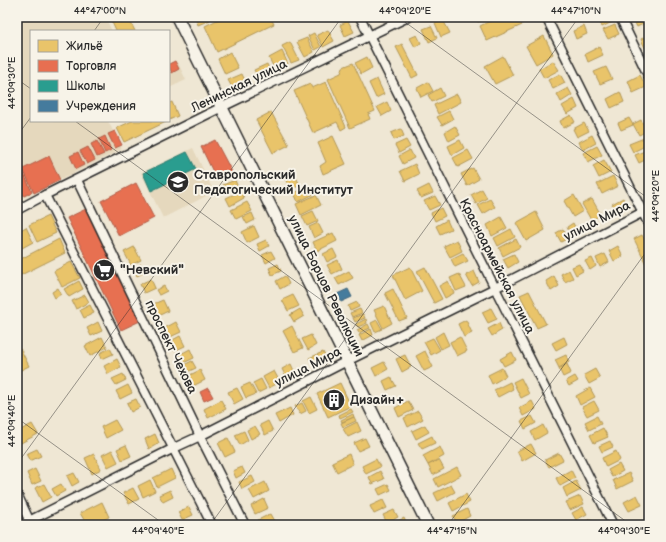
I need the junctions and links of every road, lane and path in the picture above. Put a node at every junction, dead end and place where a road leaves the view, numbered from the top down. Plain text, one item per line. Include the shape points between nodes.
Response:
1 (177, 17) edge
2 (360, 17) edge
3 (408, 17) edge
4 (546, 17) edge
5 (620, 17) edge
6 (369, 36) junction
7 (649, 78) edge
8 (222, 107) junction
9 (77, 180) junction
10 (46, 195) junction
11 (17, 210) edge
12 (646, 210) edge
13 (649, 225) edge
14 (495, 288) junction
15 (347, 361) junction
16 (200, 436) junction
17 (174, 448) junction
18 (17, 494) edge
19 (30, 523) edge
20 (21, 525) edge
21 (212, 525) edge
22 (245, 525) edge
23 (428, 525) edge
24 (613, 525) edge

1 - 8 main road, улица Борцов Революции
2 - 6 street, Красноармейская улица
3 - 6 street, Ленинская улица
4 - 12 street
5 - 7 street
6 - 8 street, Ленинская улица
6 - 14 street, Красноармейская улица
8 - 9 street, Ленинская улица
8 - 15 main road, улица Борцов Революции
9 - 10 street, Ленинская улица
9 - 16 street, проспект Чехова
10 - 11 street, Ленинская улица
10 - 17 street
12 - 13 street
12 - 14 street, улица Мира
14 - 15 street, улица Мира
14 - 24 street, Красноармейская улица
15 - 16 street, улица Мира
15 - 23 main road, улица Борцов Революции
16 - 17 street, улица Мира
16 - 22 street, проспект Чехова
17 - 19 street, улица Мира
17 - 21 street
18 - 19 street
19 - 20 street, улица Мира

